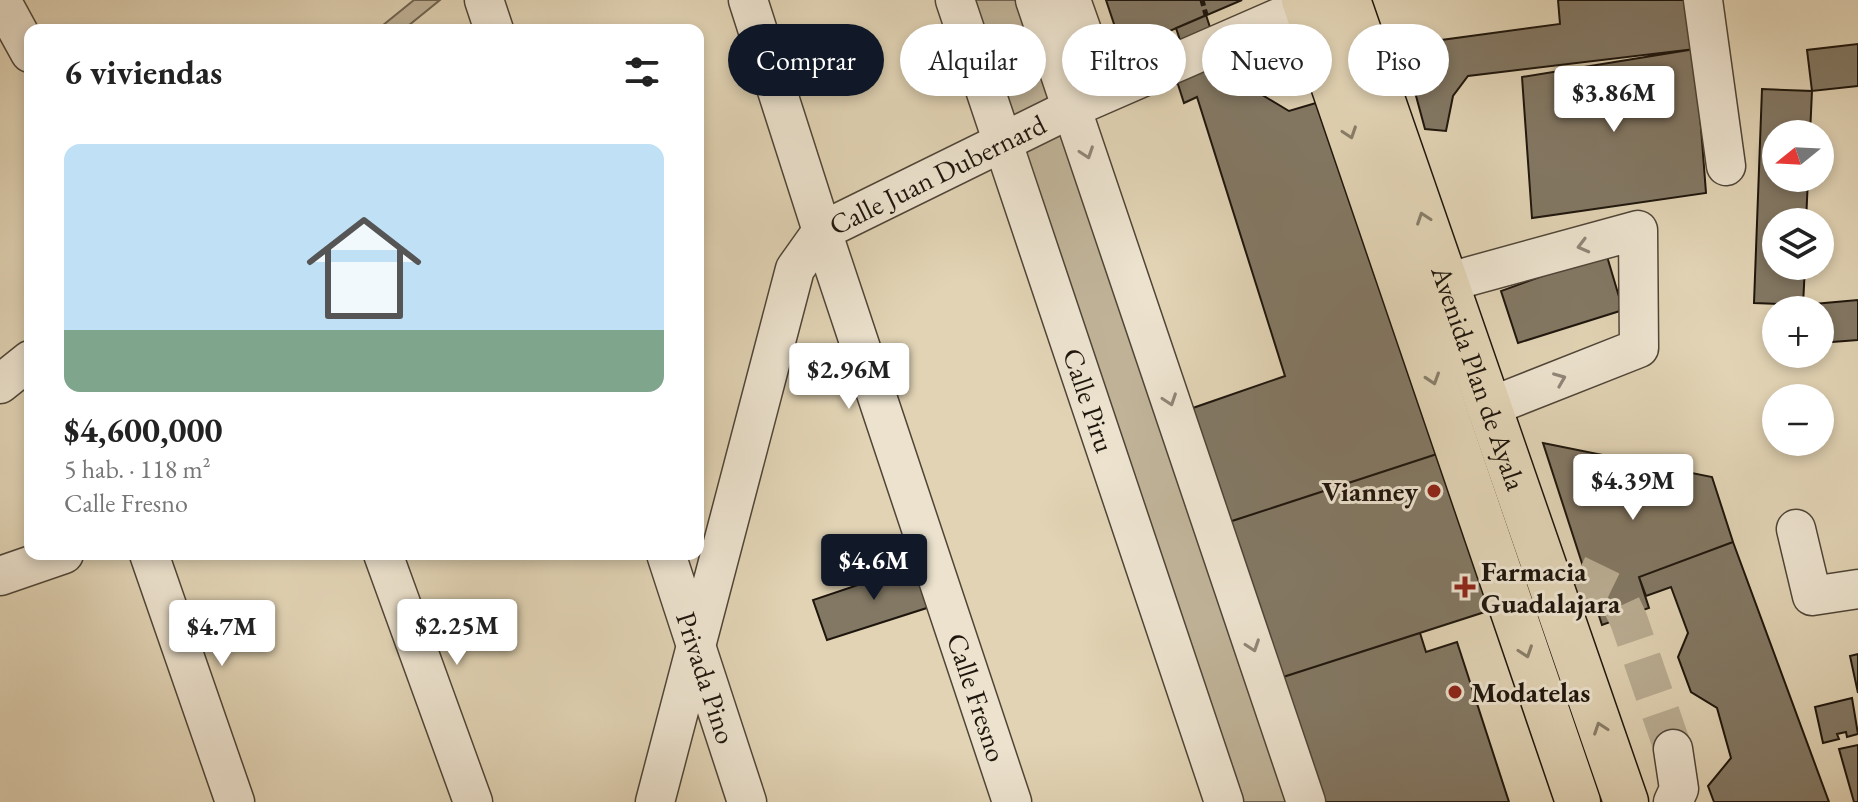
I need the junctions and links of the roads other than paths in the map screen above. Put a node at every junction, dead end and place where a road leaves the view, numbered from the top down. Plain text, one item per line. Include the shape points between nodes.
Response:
1 (1, 0) edge
2 (484, 0) edge
3 (748, 0) edge
4 (955, 0) edge
5 (1035, 0) edge
6 (1071, 0) edge
7 (1703, 0) edge
8 (1324, 2) edge
9 (492, 24) edge
10 (24, 42) edge
11 (1088, 100) junction
12 (1003, 141) junction
13 (1726, 166) dead end
14 (822, 231) junction
15 (1445, 283) junction
16 (24, 365) edge
17 (0, 384) edge
18 (1487, 408) junction
19 (1796, 529) dead end
20 (47, 560) edge
21 (151, 560) edge
22 (385, 560) edge
23 (668, 560) edge
24 (0, 576) edge
25 (1858, 589) edge
26 (697, 648) junction
27 (1673, 749) tunnel mouth
28 (235, 802) edge
29 (473, 802) edge
30 (655, 802) edge
31 (747, 802) edge
32 (1012, 802) edge
33 (1224, 802) edge
34 (1306, 802) edge
35 (1578, 802) edge
36 (1626, 802) edge
37 (1673, 802) edge

1 - 10 street
2 - 9 street
3 - 14 street, Calle Fresno
4 - 12 street, Calle Piru
5 - 11 street
6 - 11 street
7 - 13 street
8 - 11 street, Calle Juan Dubernard
15 -> 8 main road, Avenida Plan de Ayala
8 -> 35 main road, Avenida Plan de Ayala
11 - 12 street, Calle Juan Dubernard
11 -> 34 street
12 - 14 street, Calle Juan Dubernard
12 - 33 street, Calle Piru
14 - 26 street, Calle Juan Dubernard via 795,269
14 - 32 street, Calle Fresno
15 - 18 main road, Avenida Plan de Ayala
18 -> 15 street via 1639,348 1638,230
16 - 17 street
36 -> 18 main road, Avenida Plan de Ayala via 1561,574
19 - 25 street via 1812,596
20 - 24 street
21 - 28 street
22 - 29 street
23 - 26 street, Privada Pino
26 - 30 street, Calle Juan Dubernard
26 - 31 street, Privada Pino
27 - 37 street via 1679,789

